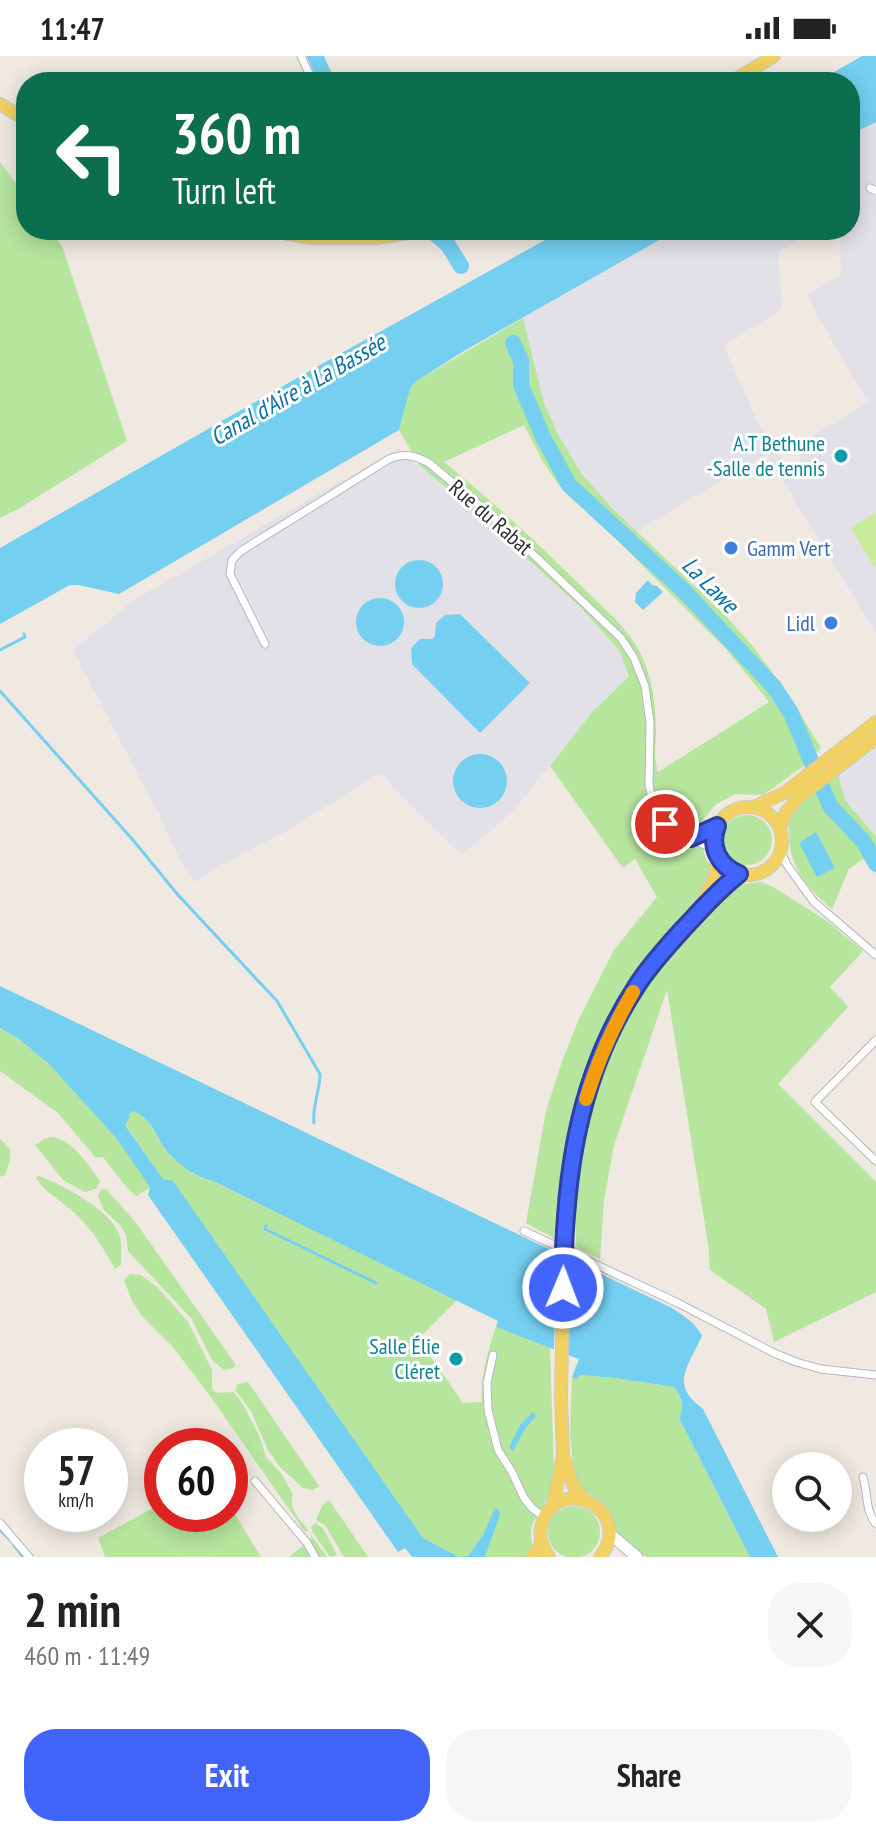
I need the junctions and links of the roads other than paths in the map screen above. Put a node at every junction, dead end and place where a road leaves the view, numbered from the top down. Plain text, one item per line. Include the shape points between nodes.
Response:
1 (774, 56) edge
2 (748, 72) edge
3 (265, 644) dead end
4 (876, 722) edge
5 (876, 738) edge
6 (827, 767) junction
7 (810, 781) junction
8 (754, 807) junction
9 (717, 826) junction
10 (780, 828) junction
11 (691, 838) junction
12 (781, 852) junction
13 (716, 853) junction
14 (739, 874) junction
15 (691, 920) junction
16 (876, 955) edge
17 (876, 1040) edge
18 (876, 1161) edge
19 (524, 1231) dead end
20 (493, 1355) dead end
21 (876, 1375) edge
22 (563, 1455) junction
23 (863, 1477) dead end
24 (255, 1481) dead end
25 (584, 1499) junction
26 (553, 1506) junction
27 (544, 1517) junction
28 (0, 1523) edge
29 (876, 1524) edge
30 (610, 1534) junction
31 (541, 1544) junction
32 (29, 1557) edge
33 (315, 1557) edge
34 (533, 1557) edge
35 (549, 1557) edge
36 (600, 1557) edge
37 (637, 1557) edge

1 - 2 main road
3 - 11 street, Rue du Rabat via 230,574 232,560 389,459 416,456 496,519 621,638 645,686 653,804 671,831
4 - 6 main road
5 - 6 main road
6 - 7 main road
7 - 8 main road
7 - 10 main road
8 - 9 main road via 732,810
8 - 10 main road via 770,814
9 - 11 street
9 - 13 main road
10 - 12 main road
11 - 13 street, Rue du Rabat
12 - 14 main road via 764,872
12 - 16 street via 814,902
13 - 14 main road via 724,866
13 - 15 main road via 713,882
14 - 15 main road
15 - 22 main road, bridge via 647,970 608,1038 577,1132 565,1207
17 - 18 street via 815,1102
19 - 21 street via 774,1353 821,1369
20 - 27 street via 488,1410 498,1450 524,1498
22 - 25 main road
22 - 26 main road
23 - 29 street
24 - 33 street
25 - 26 main road
25 - 30 main road via 600,1509
26 - 27 main road
27 - 31 main road
28 - 32 street
30 - 36 main road
30 - 37 main road
31 - 34 main road
31 - 35 main road

